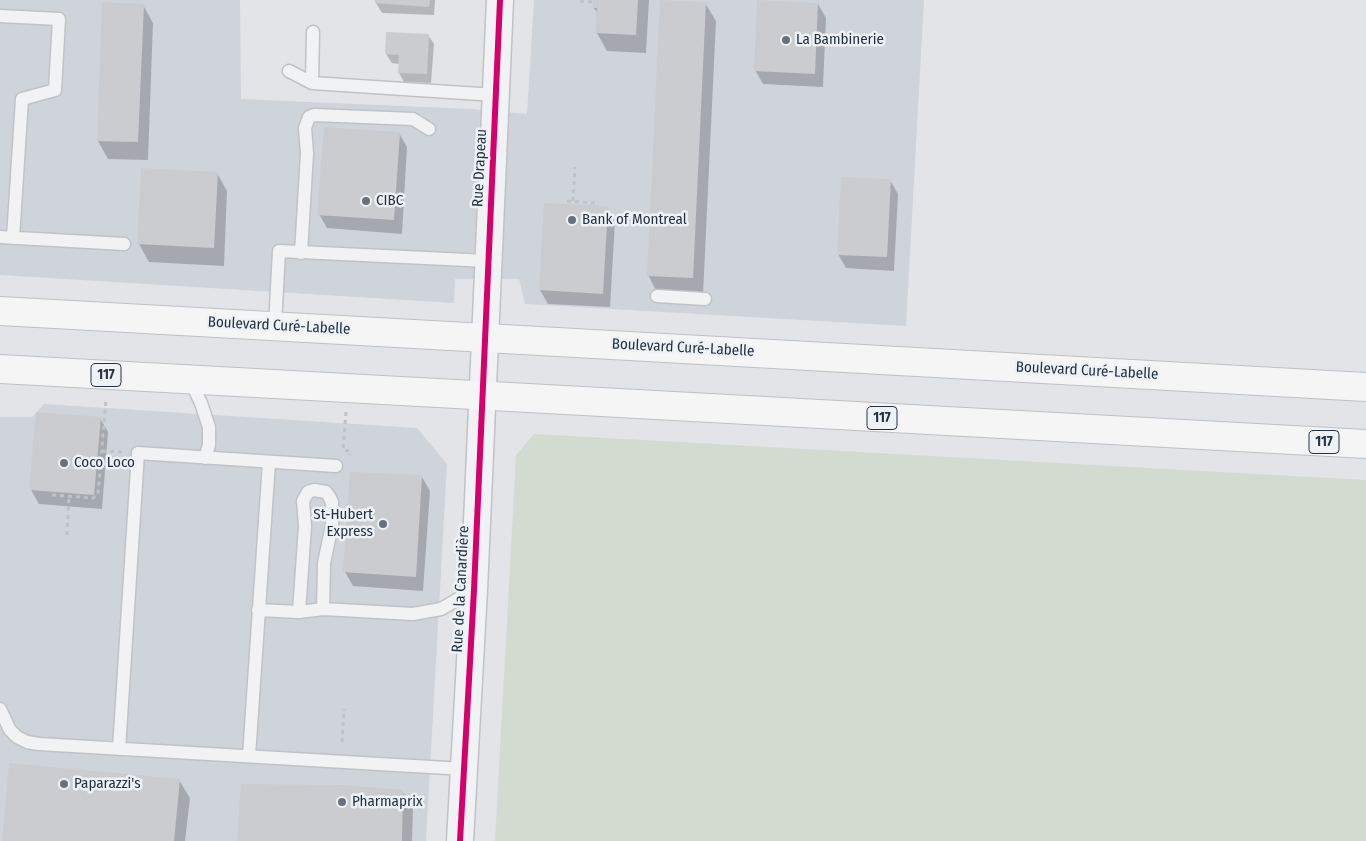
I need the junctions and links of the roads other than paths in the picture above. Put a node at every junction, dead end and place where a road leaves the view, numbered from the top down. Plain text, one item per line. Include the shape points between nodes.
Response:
1 (500, 0) edge
2 (0, 16) edge
3 (314, 32) dead end
4 (289, 71) dead end
5 (312, 83) junction
6 (495, 95) junction
7 (429, 129) dead end
8 (0, 237) edge
9 (13, 238) junction
10 (124, 244) dead end
11 (301, 253) junction
12 (488, 261) junction
13 (657, 296) dead end
14 (705, 299) dead end
15 (0, 311) edge
16 (275, 326) junction
17 (484, 338) junction
18 (0, 369) edge
19 (190, 380) junction
20 (1366, 387) edge
21 (483, 396) junction
22 (1366, 444) edge
23 (205, 458) junction
24 (269, 462) junction
25 (336, 466) dead end
26 (474, 590) junction
27 (323, 609) junction
28 (258, 610) junction
29 (298, 612) junction
30 (0, 709) edge
31 (120, 749) junction
32 (249, 756) junction
33 (464, 769) junction
34 (460, 841) edge

1 - 6 street, Rue Drapeau
2 - 9 lane via 59,19 55,90 22,99
3 - 5 lane
4 - 5 lane
5 - 6 lane
6 - 12 street, Rue Drapeau
7 - 11 lane via 413,119 309,117 305,128
8 - 9 lane
9 - 10 lane
11 - 12 lane
11 - 16 lane via 279,252
12 - 17 street, Rue Drapeau
13 - 14 lane
15 - 16 main road, Boulevard Curé-Labelle
16 - 17 main road, Boulevard Curé-Labelle
17 - 20 main road, Boulevard Curé-Labelle
17 - 21 street, Rue de la Canardière
18 - 19 main road, 117
19 - 21 main road, 117
19 - 23 lane via 209,427
21 - 22 main road, 117
21 - 26 street, Rue de la Canardière
23 - 24 lane
23 - 31 lane via 138,454
24 - 25 lane
24 - 28 lane
26 - 27 lane via 450,606 413,614
26 - 33 street, Rue de la Canardière
27 - 29 lane
27 - 29 lane via 324,563 332,525 332,502 326,492 314,490 308,492 303,501 305,526
28 - 29 lane
28 - 32 lane
30 - 31 lane via 10,730 27,742
31 - 32 lane
32 - 33 lane
33 - 34 street, Rue de la Canardière

